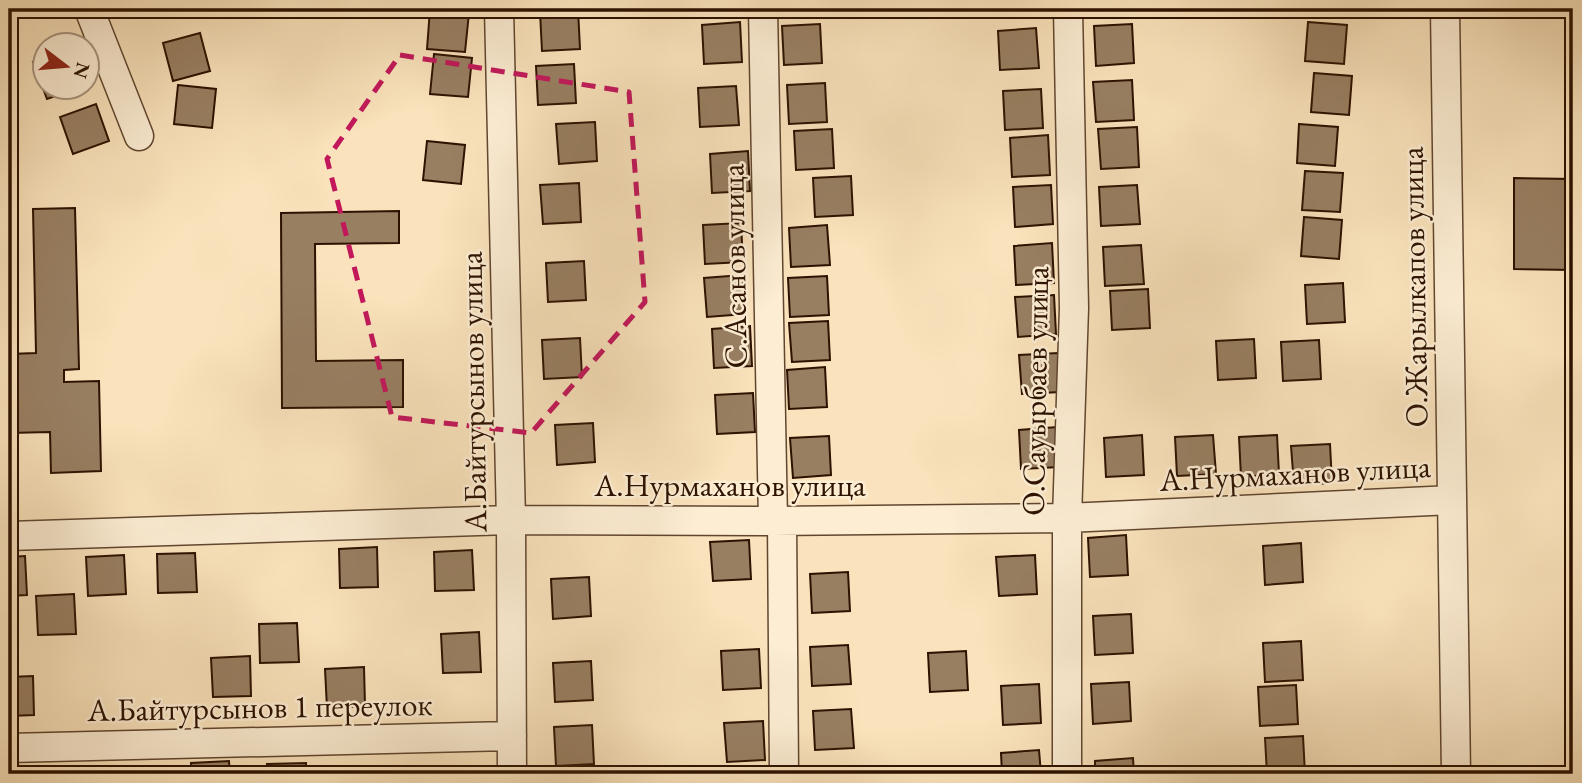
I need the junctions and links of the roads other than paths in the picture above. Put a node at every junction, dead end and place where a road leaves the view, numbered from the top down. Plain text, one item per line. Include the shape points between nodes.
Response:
1 (89, 9) edge
2 (499, 9) edge
3 (763, 9) edge
4 (1068, 9) edge
5 (1445, 9) edge
6 (139, 136) dead end
7 (1452, 500) junction
8 (1067, 518) junction
9 (511, 520) junction
10 (778, 521) junction
11 (9, 536) edge
12 (512, 736) junction
13 (9, 748) edge
14 (512, 774) edge
15 (784, 774) edge
16 (1067, 774) edge
17 (1456, 774) edge

1 - 6 street
2 - 9 street, А.Байтурсынов улица
3 - 10 street, С.Асанов улица
4 - 8 street, О.Сауырбаев улица via 1074,308
5 - 7 street, О.Жарылкапов улица
7 - 8 street, А.Нурмаханов улица
7 - 17 street, О.Жарылкапов улица
8 - 10 street, А.Нурмаханов улица
8 - 16 street, О.Сауырбаев улица
9 - 10 street, А.Нурмаханов улица
9 - 11 street, А.Нурмаханов улица
9 - 12 street, А.Байтурсынов улица
10 - 15 street, С.Асанов улица
12 - 13 street, А.Байтурсынов 1 переулок
12 - 14 street, А.Байтурсынов улица

